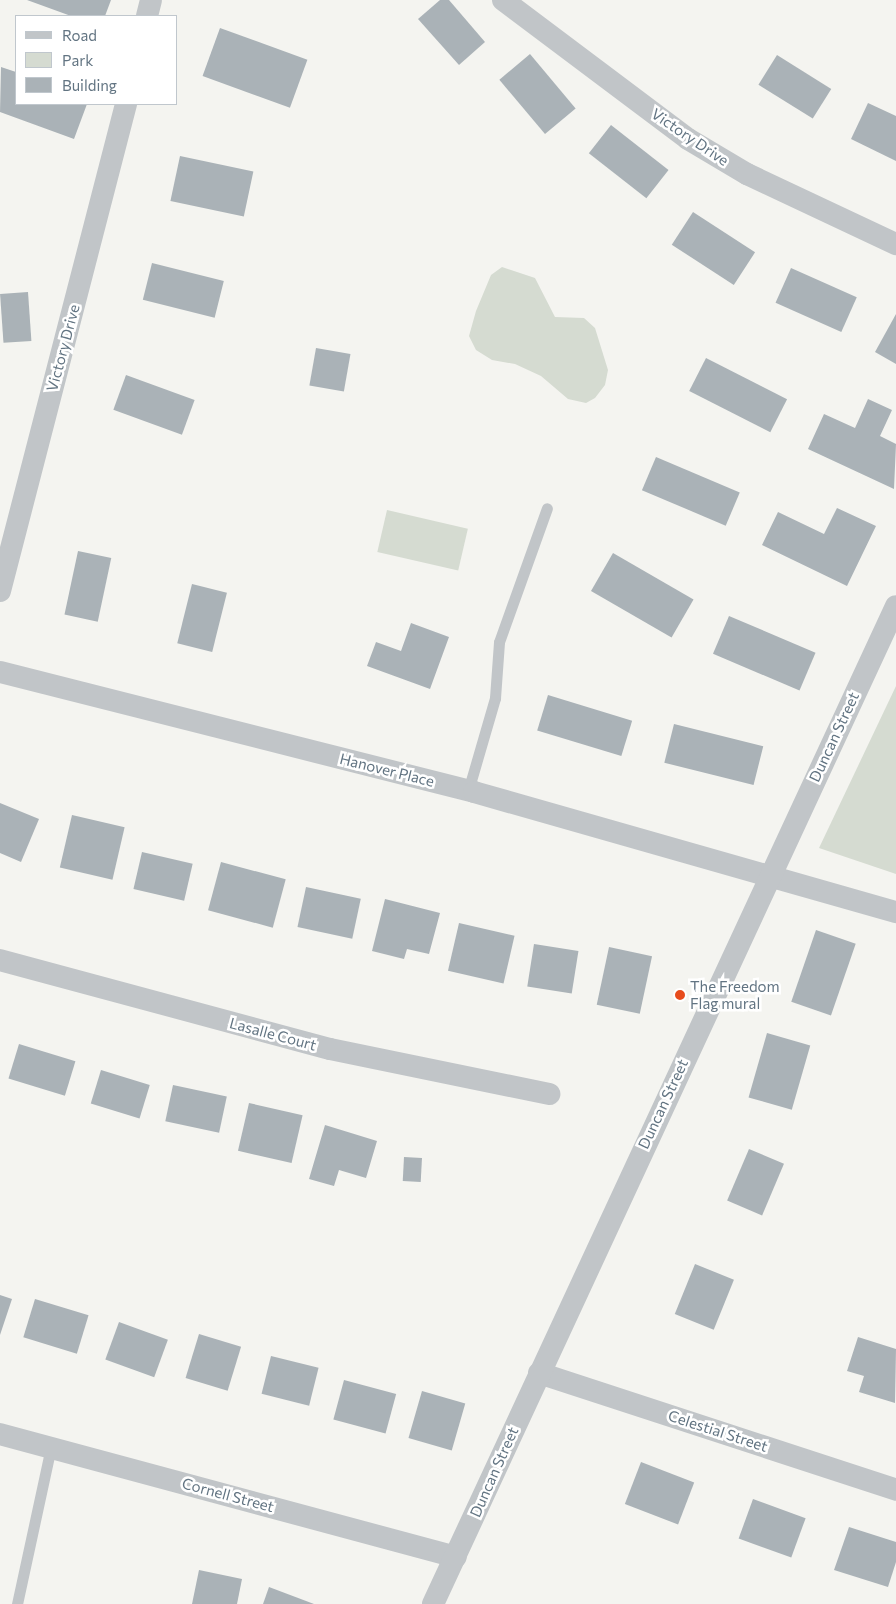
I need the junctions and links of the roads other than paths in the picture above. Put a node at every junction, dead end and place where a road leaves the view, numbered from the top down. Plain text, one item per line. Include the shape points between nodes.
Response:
1 (151, 0) edge
2 (502, 0) edge
3 (147, 15) edge
4 (126, 105) edge
5 (896, 244) edge
6 (547, 508) dead end
7 (0, 591) edge
8 (896, 606) edge
9 (0, 672) edge
10 (468, 791) junction
11 (772, 874) junction
12 (896, 912) edge
13 (0, 960) edge
14 (549, 1094) dead end
15 (539, 1373) junction
16 (0, 1434) edge
17 (51, 1447) junction
18 (896, 1490) edge
19 (456, 1557) junction
20 (17, 1604) edge
21 (433, 1604) edge

1 - 3 street
2 - 5 street, Victory Drive via 688,139 747,174
4 - 7 street, Victory Drive
6 - 10 lane via 499,642 495,698
8 - 11 street, Duncan Street
9 - 10 street, Hanover Place
10 - 11 street, Hanover Place
11 - 12 street, Hanover Place
11 - 15 street, Duncan Street
13 - 14 street, Lasalle Court via 330,1049
15 - 18 street, Celestial Street
15 - 19 street, Duncan Street
16 - 17 street, Cornell Street
17 - 19 street, Cornell Street
17 - 20 lane
19 - 21 street, Duncan Street

